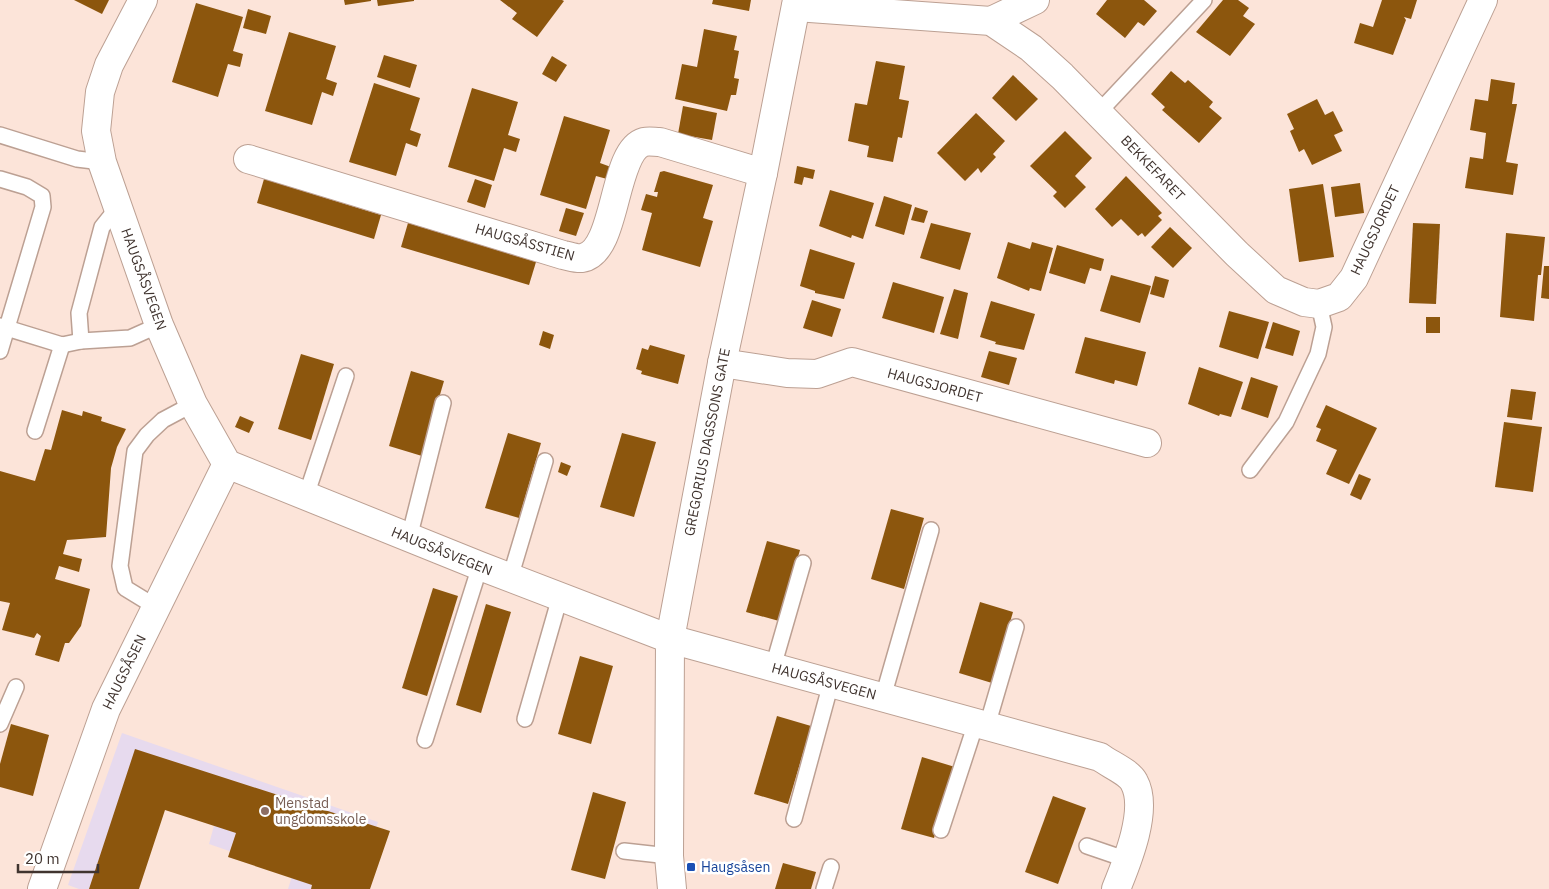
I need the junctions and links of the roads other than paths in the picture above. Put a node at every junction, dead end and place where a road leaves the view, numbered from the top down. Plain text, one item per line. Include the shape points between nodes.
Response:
1 (143, 0) edge
2 (1035, 0) edge
3 (1204, 0) edge
4 (1483, 0) edge
5 (796, 4) edge
6 (991, 21) junction
7 (1098, 113) junction
8 (0, 135) edge
9 (248, 159) dead end
10 (102, 162) junction
11 (763, 173) junction
12 (0, 179) edge
13 (118, 207) junction
14 (1319, 304) junction
15 (159, 325) junction
16 (4, 327) edge
17 (81, 341) junction
18 (62, 345) junction
19 (0, 351) edge
20 (722, 363) junction
21 (346, 376) dead end
22 (193, 404) junction
23 (443, 404) dead end
24 (36, 431) dead end
25 (1147, 442) dead end
26 (545, 461) dead end
27 (227, 464) junction
28 (1250, 470) dead end
29 (306, 496) junction
30 (931, 530) dead end
31 (409, 538) junction
32 (803, 563) dead end
33 (480, 566) junction
34 (510, 578) junction
35 (560, 597) junction
36 (156, 607) junction
37 (1016, 627) dead end
38 (670, 639) junction
39 (773, 667) junction
40 (831, 683) junction
41 (16, 687) dead end
42 (883, 698) junction
43 (525, 718) dead end
44 (0, 724) edge
45 (982, 725) junction
46 (426, 740) dead end
47 (794, 819) dead end
48 (941, 830) dead end
49 (1087, 846) dead end
50 (624, 850) dead end
51 (669, 856) junction
52 (1128, 860) junction
53 (831, 867) dead end
54 (42, 889) edge
55 (672, 889) edge
56 (824, 889) edge
57 (1116, 889) edge

1 - 10 street, HAUGSÅSVEGEN via 109,64 100,92 96,131
2 - 6 street
3 - 7 lane
4 - 14 street, HAUGSJORDET via 1354,278 1339,297
5 - 6 street
5 - 11 street, GREGORIUS DAGSSONS GATE
6 - 7 street, BEKKEFARET via 1031,48
7 - 14 street, BEKKEFARET via 1276,290 1304,302
8 - 10 lane via 77,160
9 - 11 street, HAUGSÅSSTIEN via 563,255 583,258 602,240 625,168 633,150 643,142 660,142
10 - 13 street, HAUGSÅSVEGEN
11 - 20 street, GREGORIUS DAGSSONS GATE
12 - 16 lane via 42,196 43,207
13 - 15 street, HAUGSÅSVEGEN
13 - 17 lane via 102,228 79,313
14 - 28 lane via 1324,327 1318,354 1286,422
15 - 17 lane via 130,338
15 - 22 street, HAUGSÅSVEGEN
16 - 18 lane
16 - 19 lane
17 - 18 lane
18 - 24 lane
20 - 25 street, HAUGSJORDET via 817,374 852,362
20 - 38 street, GREGORIUS DAGSSONS GATE
21 - 29 lane
22 - 27 street, HAUGSÅSVEGEN
22 - 36 lane via 163,420 147,435 135,451 131,468 120,566 125,588
23 - 31 lane
26 - 34 lane
27 - 29 street, HAUGSÅSVEGEN
27 - 36 street, HAUGSÅSEN
29 - 31 street, HAUGSÅSVEGEN
30 - 42 lane
31 - 33 street, HAUGSÅSVEGEN
32 - 39 lane
33 - 34 street, HAUGSÅSVEGEN
33 - 46 lane
34 - 35 street, HAUGSÅSVEGEN
35 - 38 street, HAUGSÅSVEGEN
35 - 43 lane
36 - 54 street, HAUGSÅSEN via 106,709
37 - 45 lane
38 - 39 street, HAUGSÅSVEGEN
38 - 51 street, GREGORIUS DAGSSONS GATE
39 - 40 street, HAUGSÅSVEGEN
40 - 42 street, HAUGSÅSVEGEN
40 - 47 lane
41 - 44 lane
42 - 45 street, HAUGSÅSVEGEN
45 - 48 lane
45 - 52 street, HAUGSÅSVEGEN via 1100,757 1134,780 1141,802
49 - 52 lane
50 - 51 lane
51 - 55 street, GREGORIUS DAGSSONS GATE
52 - 57 street
53 - 56 lane

